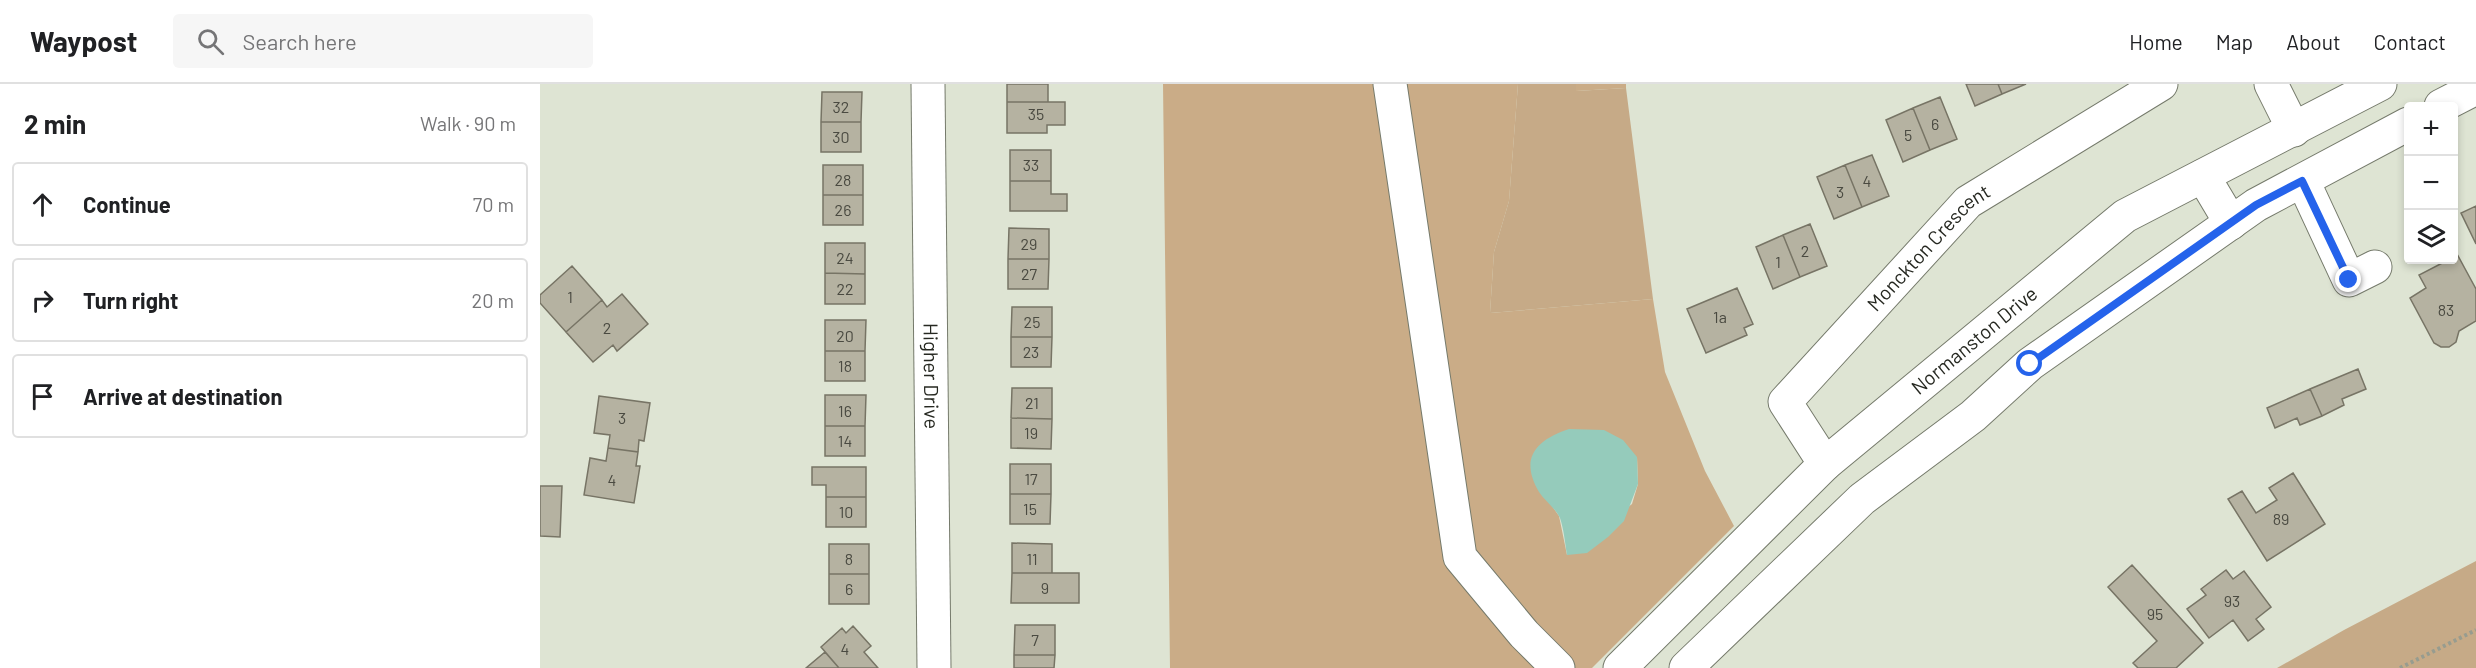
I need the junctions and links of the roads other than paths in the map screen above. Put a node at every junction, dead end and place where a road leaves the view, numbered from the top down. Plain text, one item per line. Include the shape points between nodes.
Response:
1 (928, 84) edge
2 (1390, 84) edge
3 (2161, 84) edge
4 (2271, 84) edge
5 (2380, 84) edge
6 (2476, 88) edge
7 (2449, 102) edge
8 (2404, 127) edge
9 (2294, 130) junction
10 (2203, 176) junction
11 (2302, 181) junction
12 (2231, 223) junction
13 (2375, 267) dead end
14 (1825, 464) junction
15 (934, 668) edge
16 (1558, 668) edge
17 (1620, 668) edge
18 (1686, 668) edge

1 - 15 main road, Higher Drive
2 - 16 main road via 1460,556 1524,634
3 - 14 main road, Monckton Crescent via 1968,202 1785,402
4 - 9 main road
5 - 9 main road, Normanston Drive
6 - 7 main road
8 - 11 main road
9 - 10 main road, Normanston Drive
10 - 12 main road
10 - 14 main road, Normanston Drive via 2125,216
11 - 12 main road
11 - 13 main road via 2349,280
12 - 18 main road via 2030,364 1973,416 1862,499
14 - 17 main road, Normanston Drive

